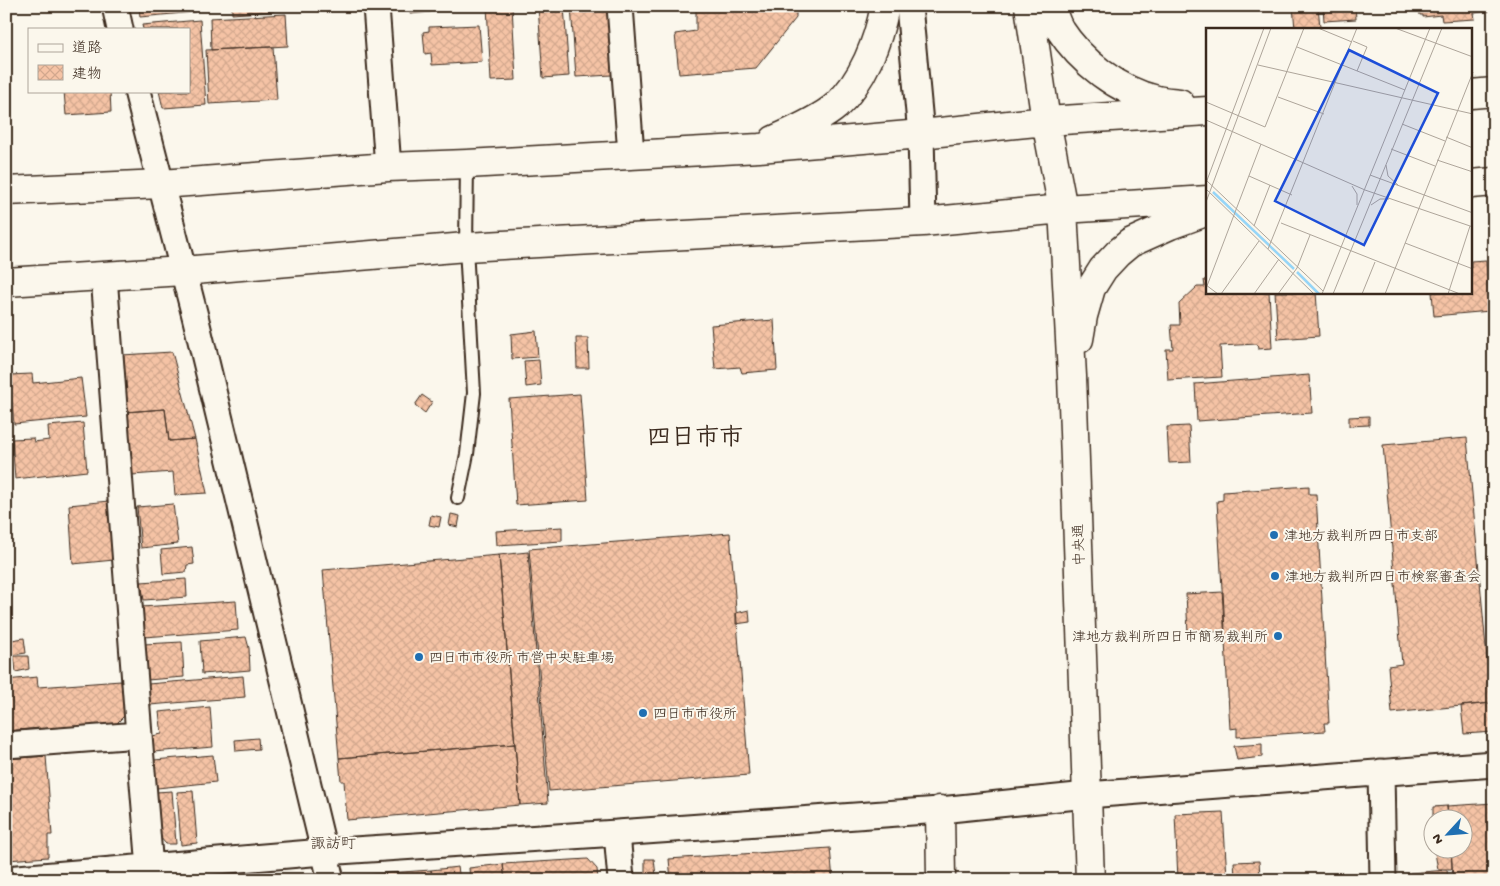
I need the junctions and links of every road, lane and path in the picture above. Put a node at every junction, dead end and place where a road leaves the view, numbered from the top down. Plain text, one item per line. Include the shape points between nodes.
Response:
1 (115, 6) edge
2 (376, 6) edge
3 (620, 6) edge
4 (885, 6) edge
5 (909, 6) edge
6 (1029, 6) edge
7 (1050, 6) edge
8 (120, 28) edge
9 (137, 92) edge
10 (1494, 92) edge
11 (1472, 94) edge
12 (1206, 109) edge
13 (1206, 109) edge
14 (1046, 121) junction
15 (921, 134) junction
16 (759, 148) junction
17 (631, 154) junction
18 (467, 164) junction
19 (388, 167) junction
20 (1494, 182) edge
21 (161, 184) junction
22 (1472, 184) edge
23 (6, 192) edge
24 (1206, 200) edge
25 (1063, 210) junction
26 (1206, 212) edge
27 (923, 222) junction
28 (466, 247) junction
29 (183, 270) junction
30 (104, 276) junction
31 (6, 282) edge
32 (1072, 376) junction
33 (458, 498) dead end
34 (139, 735) junction
35 (6, 745) edge
36 (1494, 764) edge
37 (1381, 772) junction
38 (1087, 795) junction
39 (940, 810) junction
40 (617, 833) junction
41 (324, 852) junction
42 (151, 873) edge
43 (941, 879) edge
44 (6, 880) edge
45 (331, 880) edge
46 (621, 880) edge
47 (1090, 880) edge
48 (1384, 880) edge

1 - 8 street
2 - 19 street
3 - 17 street
4 - 16 street via 874,45 857,82 835,107
5 - 15 street
6 - 14 street, 中央通
7 - 13 street via 1058,26 1097,70 1130,90 1156,100
9 - 21 street
10 - 11 street
12 - 14 street
14 - 15 street
14 - 25 street, 中央通
15 - 16 street
15 - 27 street
16 - 17 street
17 - 18 street
18 - 19 street
18 - 28 lane
19 - 21 street
20 - 22 street
21 - 23 street
21 - 29 street
24 - 25 street
25 - 27 street
25 - 32 street, 中央通
26 - 32 street via 1130,243 1103,269 1091,288
27 - 28 street
28 - 29 street
28 - 33 lane via 474,393
29 - 30 street
29 - 41 street
30 - 31 street
30 - 34 street
32 - 38 street, 中央通
34 - 35 street
34 - 42 street
36 - 37 street
37 - 38 street
37 - 48 street
38 - 39 street
38 - 47 street, 中央通
39 - 40 street
39 - 43 street
40 - 41 street
40 - 46 street
41 - 42 street
41 - 45 street
42 - 44 street

